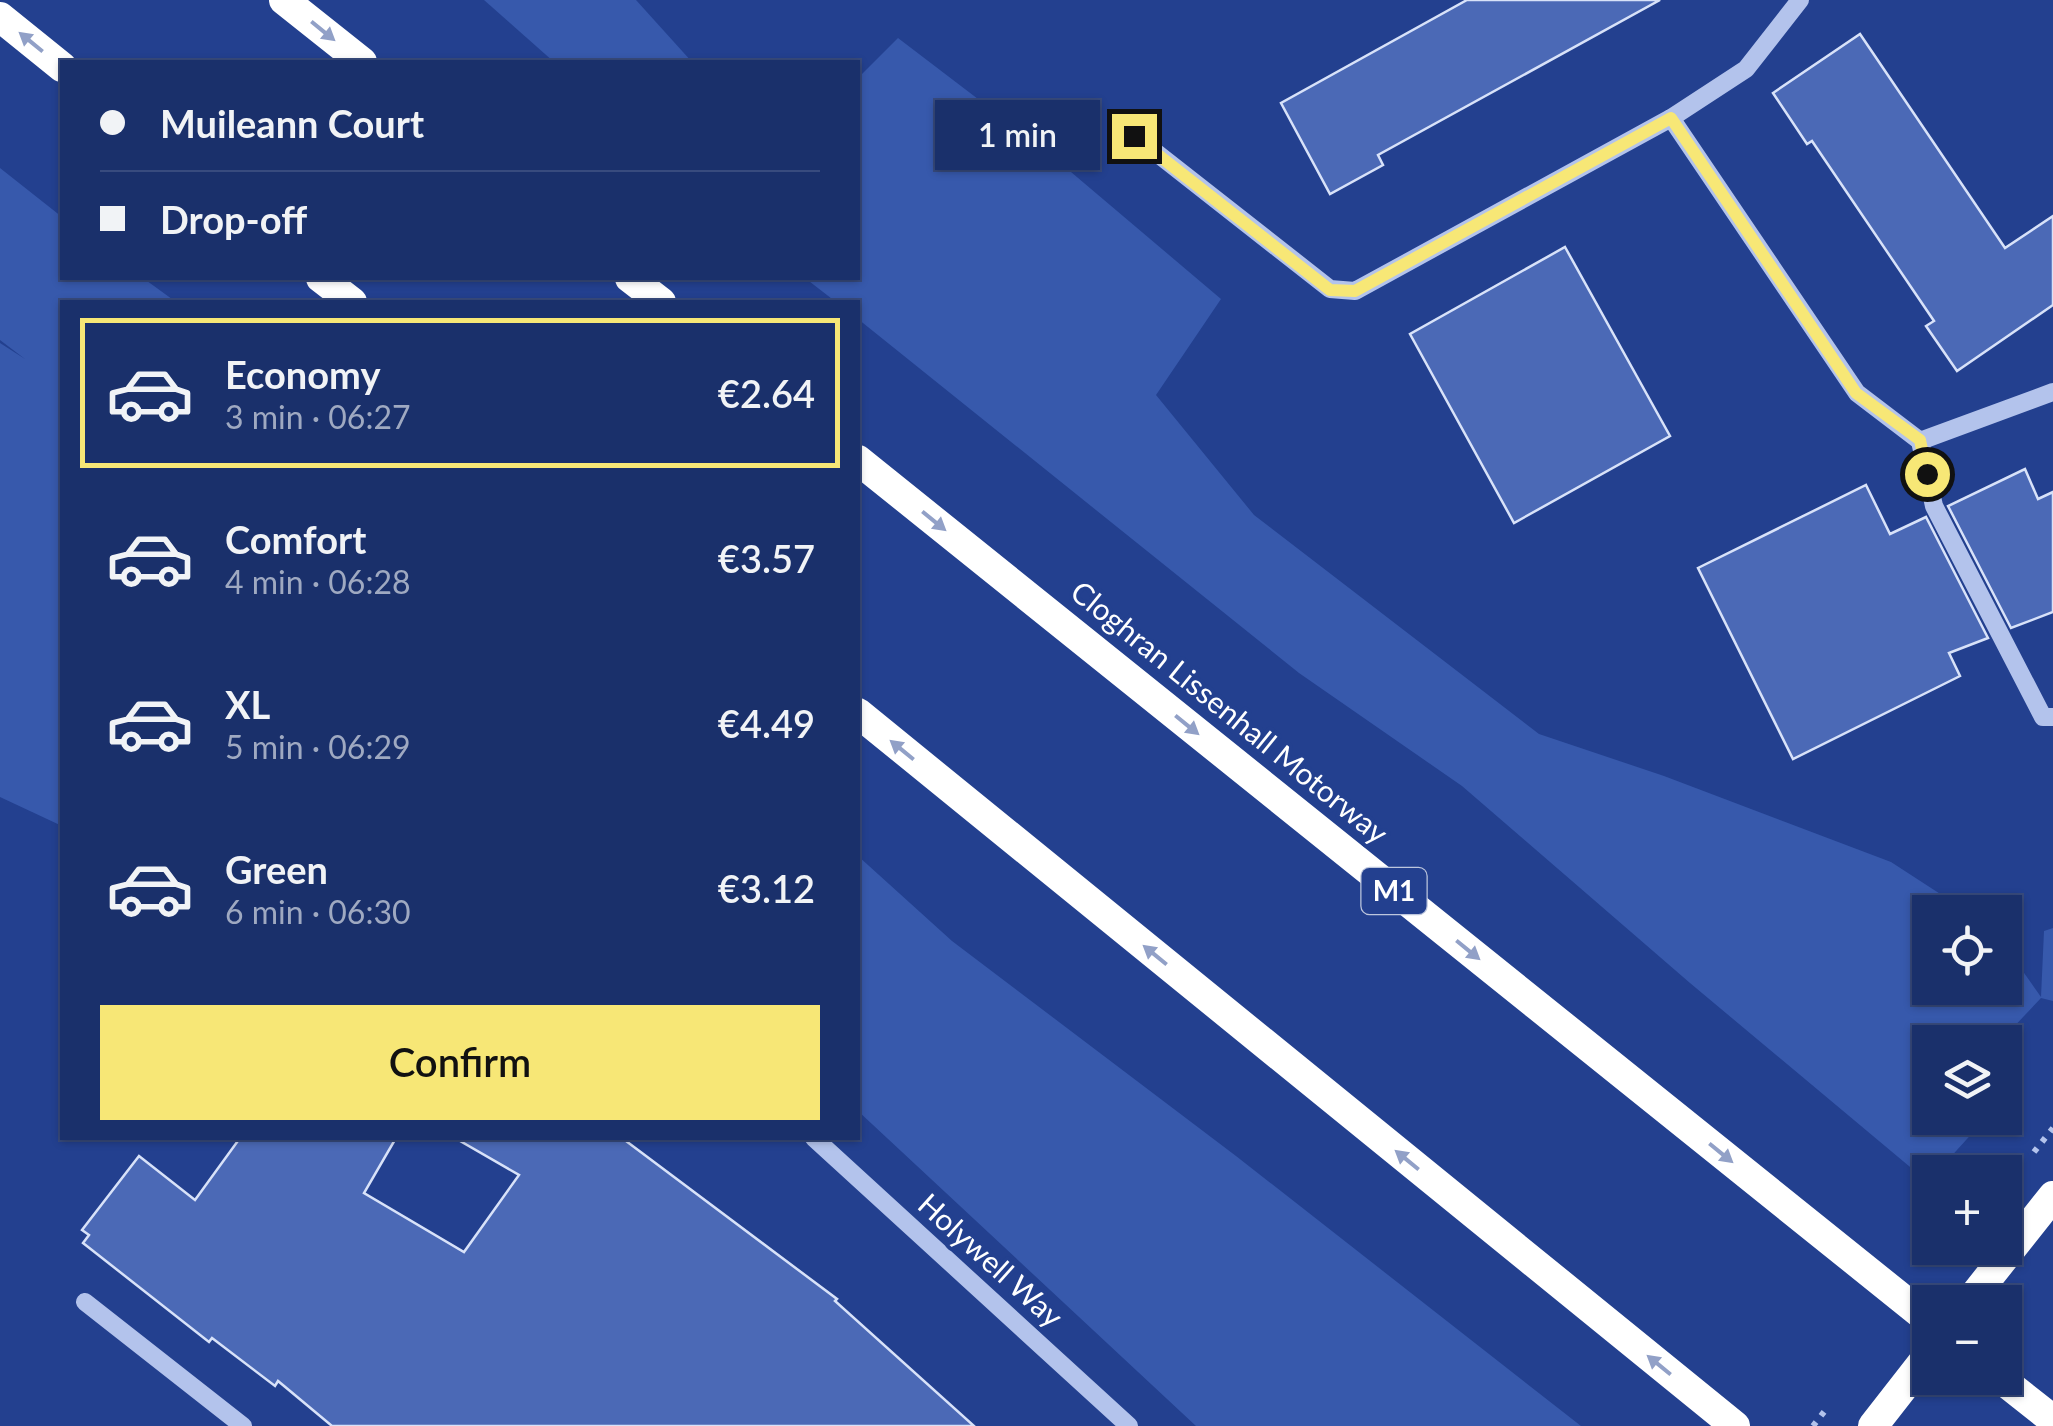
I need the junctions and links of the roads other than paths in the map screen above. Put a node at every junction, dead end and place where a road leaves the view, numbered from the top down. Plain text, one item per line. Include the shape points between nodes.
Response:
1 (284, 0) edge
2 (1800, 0) edge
3 (0, 17) edge
4 (359, 60) edge
5 (60, 66) edge
6 (1671, 118) junction
7 (1134, 136) dead end
8 (324, 280) edge
9 (633, 280) edge
10 (349, 300) edge
11 (658, 300) edge
12 (2053, 392) edge
13 (1920, 440) junction
14 (860, 462) edge
15 (860, 715) edge
16 (2053, 716) edge
17 (816, 1140) edge
18 (2053, 1196) edge
19 (1983, 1285) edge
20 (85, 1302) dead end
21 (1912, 1307) edge
22 (1912, 1376) edge
23 (2021, 1395) edge
24 (2053, 1420) edge
25 (243, 1426) edge
26 (1129, 1426) edge
27 (1735, 1426) edge
28 (1873, 1426) edge

1 -> 4 highway
2 - 6 street via 1746,69
5 -> 3 highway
6 - 7 street via 1355,291 1330,290
6 - 13 street via 1856,393
8 - 10 highway
9 - 11 highway
12 - 13 street
13 - 16 street via 1934,506 2043,717
14 -> 21 highway, Cloghran Lissenhall Motorway / M1
27 -> 15 highway
17 - 26 street, Holywell Way
18 - 19 highway
20 - 25 street
22 - 28 highway
23 - 24 highway

